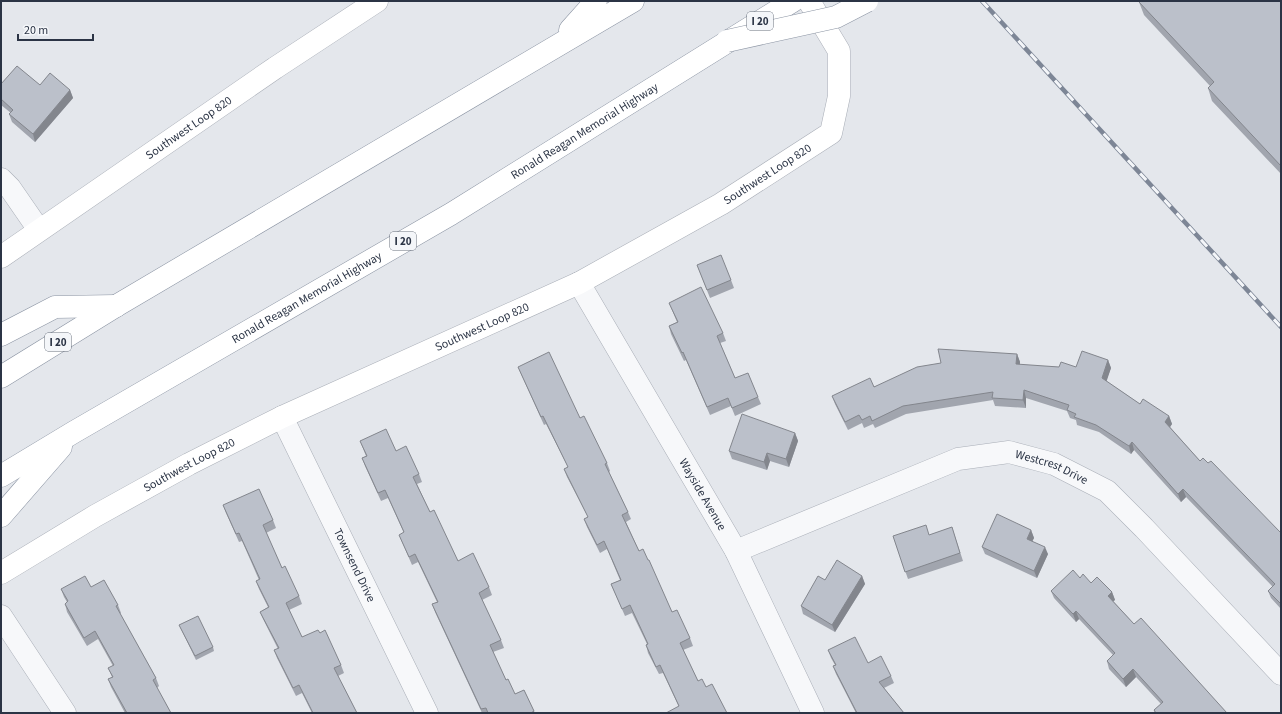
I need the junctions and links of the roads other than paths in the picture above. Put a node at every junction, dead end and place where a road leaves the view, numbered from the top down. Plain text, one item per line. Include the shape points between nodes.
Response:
1 (377, 1) edge
2 (596, 1) edge
3 (633, 1) edge
4 (793, 1) edge
5 (809, 1) edge
6 (867, 1) edge
7 (727, 41) junction
8 (557, 44) junction
9 (1, 179) edge
10 (39, 230) junction
11 (1, 257) edge
12 (579, 283) junction
13 (116, 306) junction
14 (1, 335) edge
15 (1, 378) edge
16 (282, 417) junction
17 (74, 432) junction
18 (1, 476) edge
19 (1, 516) edge
20 (736, 551) junction
21 (1, 573) edge
22 (1, 616) edge
23 (1281, 674) edge
24 (65, 713) edge
25 (427, 713) edge
26 (813, 713) edge

1 - 10 main road, Southwest Loop 820
2 - 8 main road
3 - 8 main road, I 20
4 - 7 main road, Ronald Reagan Memorial Highway / I 20
5 - 12 main road, Southwest Loop 820 via 839,50 839,96 831,133 721,204
6 - 7 main road, bridge via 836,17
7 - 17 main road, Ronald Reagan Memorial Highway / I 20 via 451,214
8 - 13 main road, I 20
9 - 10 street
10 - 11 main road, Southwest Loop 820
12 - 16 main road, Southwest Loop 820
12 - 20 street, Wayside Avenue
13 - 14 main road via 55,307
13 - 15 main road, I 20
16 - 21 main road, Southwest Loop 820 via 95,516
16 - 25 street, Townsend Drive
17 - 18 main road, Ronald Reagan Memorial Highway / I 20
17 - 19 main road
20 - 23 street, Westcrest Drive via 958,459 1009,452 1054,464 1107,491
20 - 26 street, Wayside Avenue
22 - 24 street

